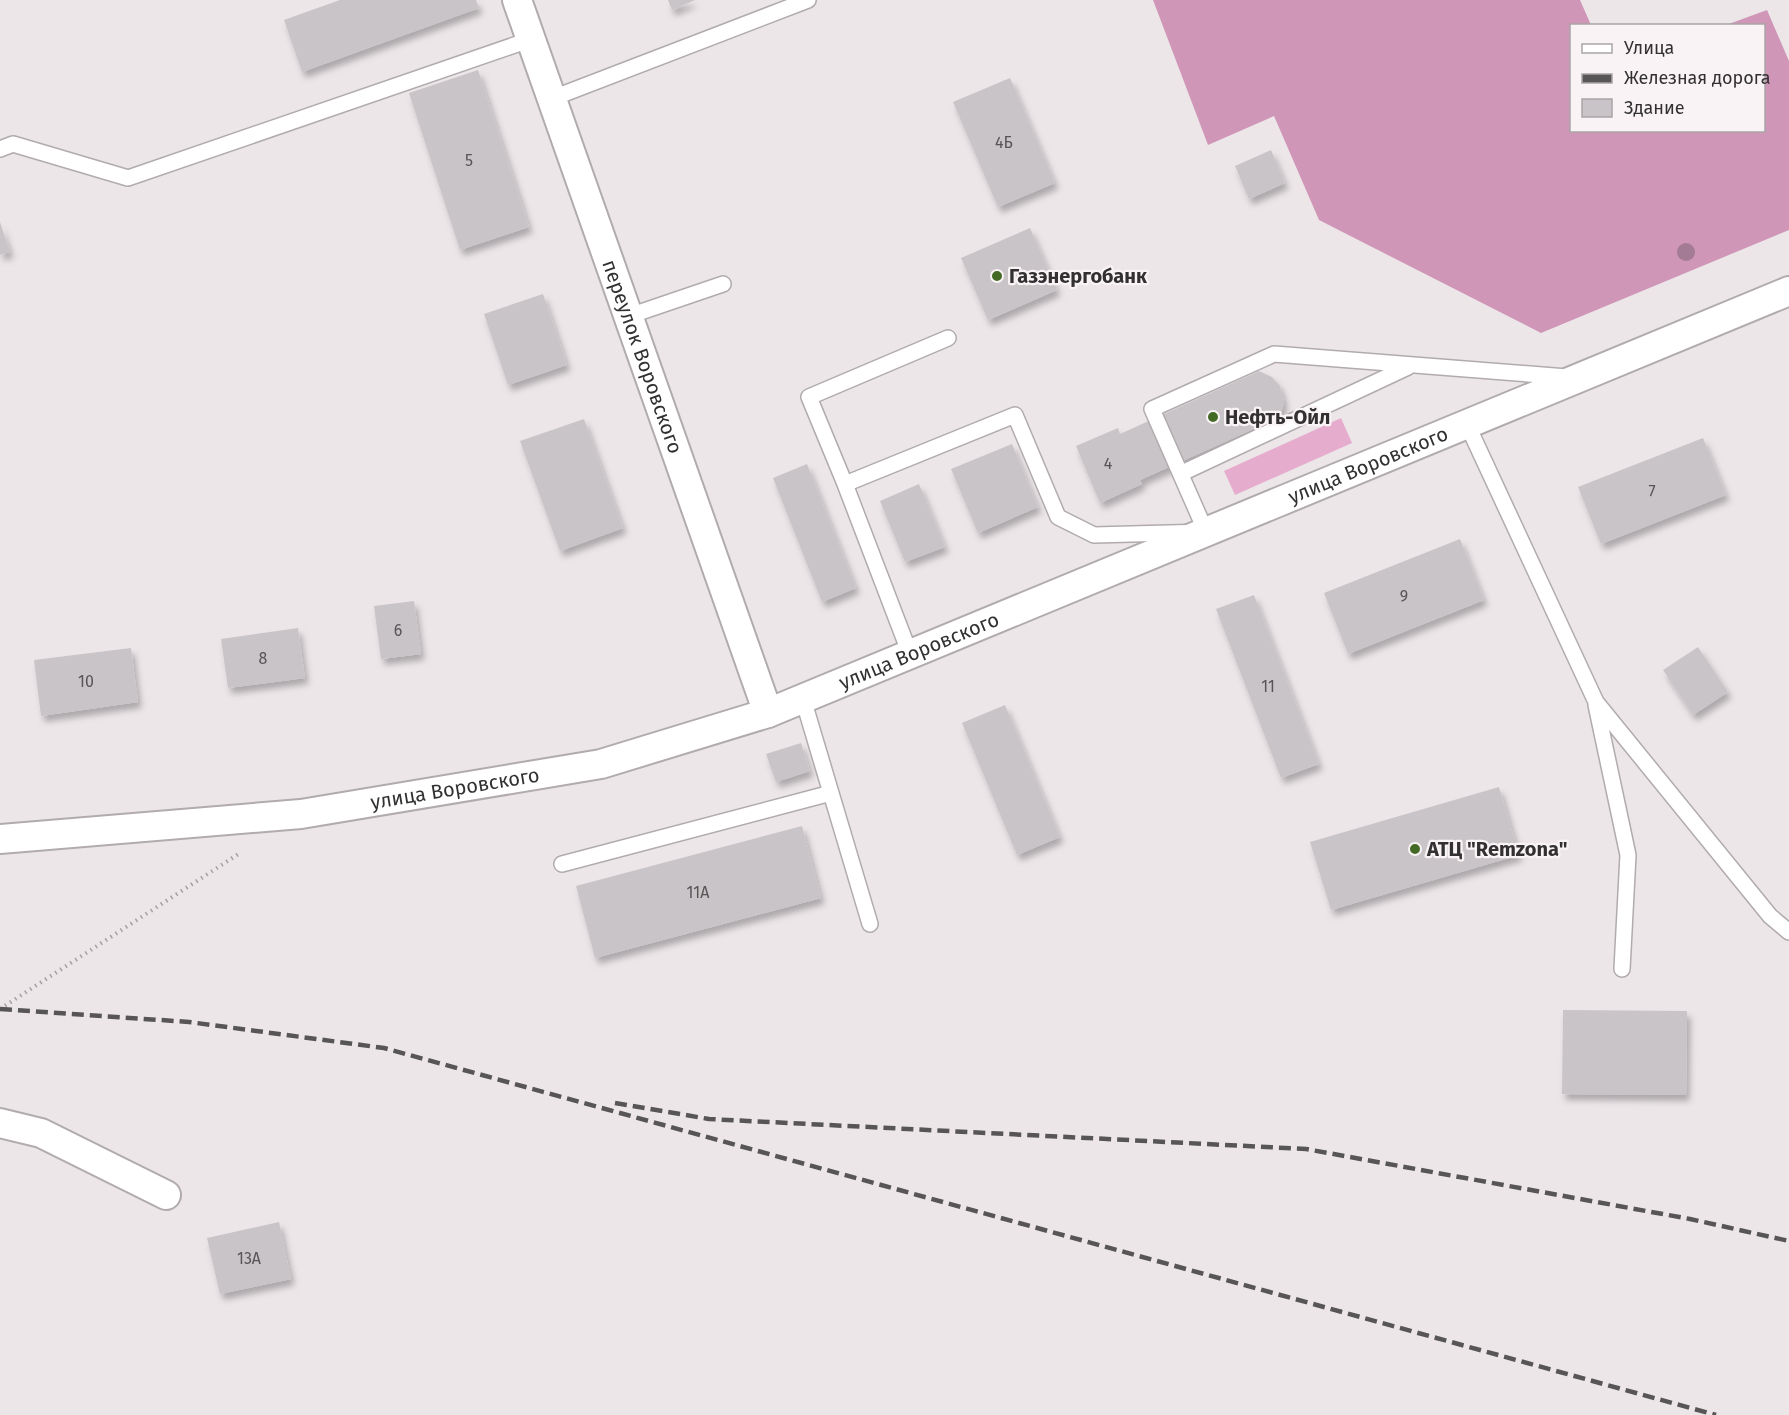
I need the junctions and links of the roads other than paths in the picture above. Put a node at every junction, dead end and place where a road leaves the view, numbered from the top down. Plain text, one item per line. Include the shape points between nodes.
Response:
1 (517, 0) edge
2 (808, 0) edge
3 (532, 39) junction
4 (552, 98) junction
5 (0, 149) edge
6 (723, 284) dead end
7 (1789, 291) edge
8 (629, 316) junction
9 (948, 338) dead end
10 (1411, 365) junction
11 (1579, 378) junction
12 (1467, 424) junction
13 (1182, 473) junction
14 (845, 484) junction
15 (1206, 532) junction
16 (910, 654) junction
17 (803, 699) junction
18 (1596, 702) junction
19 (768, 713) junction
20 (831, 793) junction
21 (0, 839) edge
22 (562, 864) dead end
23 (870, 924) dead end
24 (1789, 933) edge
25 (1622, 969) dead end
26 (0, 1123) edge
27 (166, 1195) dead end

1 - 3 street, переулок Воровского
2 - 4 lane
3 - 4 street, переулок Воровского
3 - 5 lane via 128,178 14,144
4 - 8 street, переулок Воровского
6 - 8 lane
7 - 11 street, улица Воровского
8 - 19 street, переулок Воровского
9 - 14 lane via 809,397
10 - 11 lane
10 - 13 lane
10 - 13 lane via 1274,354 1152,409
11 - 12 street, улица Воровского
12 - 15 street, улица Воровского
12 - 18 lane
13 - 15 lane
14 - 15 lane via 1015,416 1058,517 1094,535
14 - 16 lane
15 - 16 street, улица Воровского
16 - 17 street, улица Воровского
17 - 19 street, улица Воровского
17 - 20 lane
18 - 24 lane via 1770,916
18 - 25 lane via 1628,855
19 - 21 street, улица Воровского via 601,764 301,814
20 - 22 lane
20 - 23 lane
26 - 27 street via 41,1133

